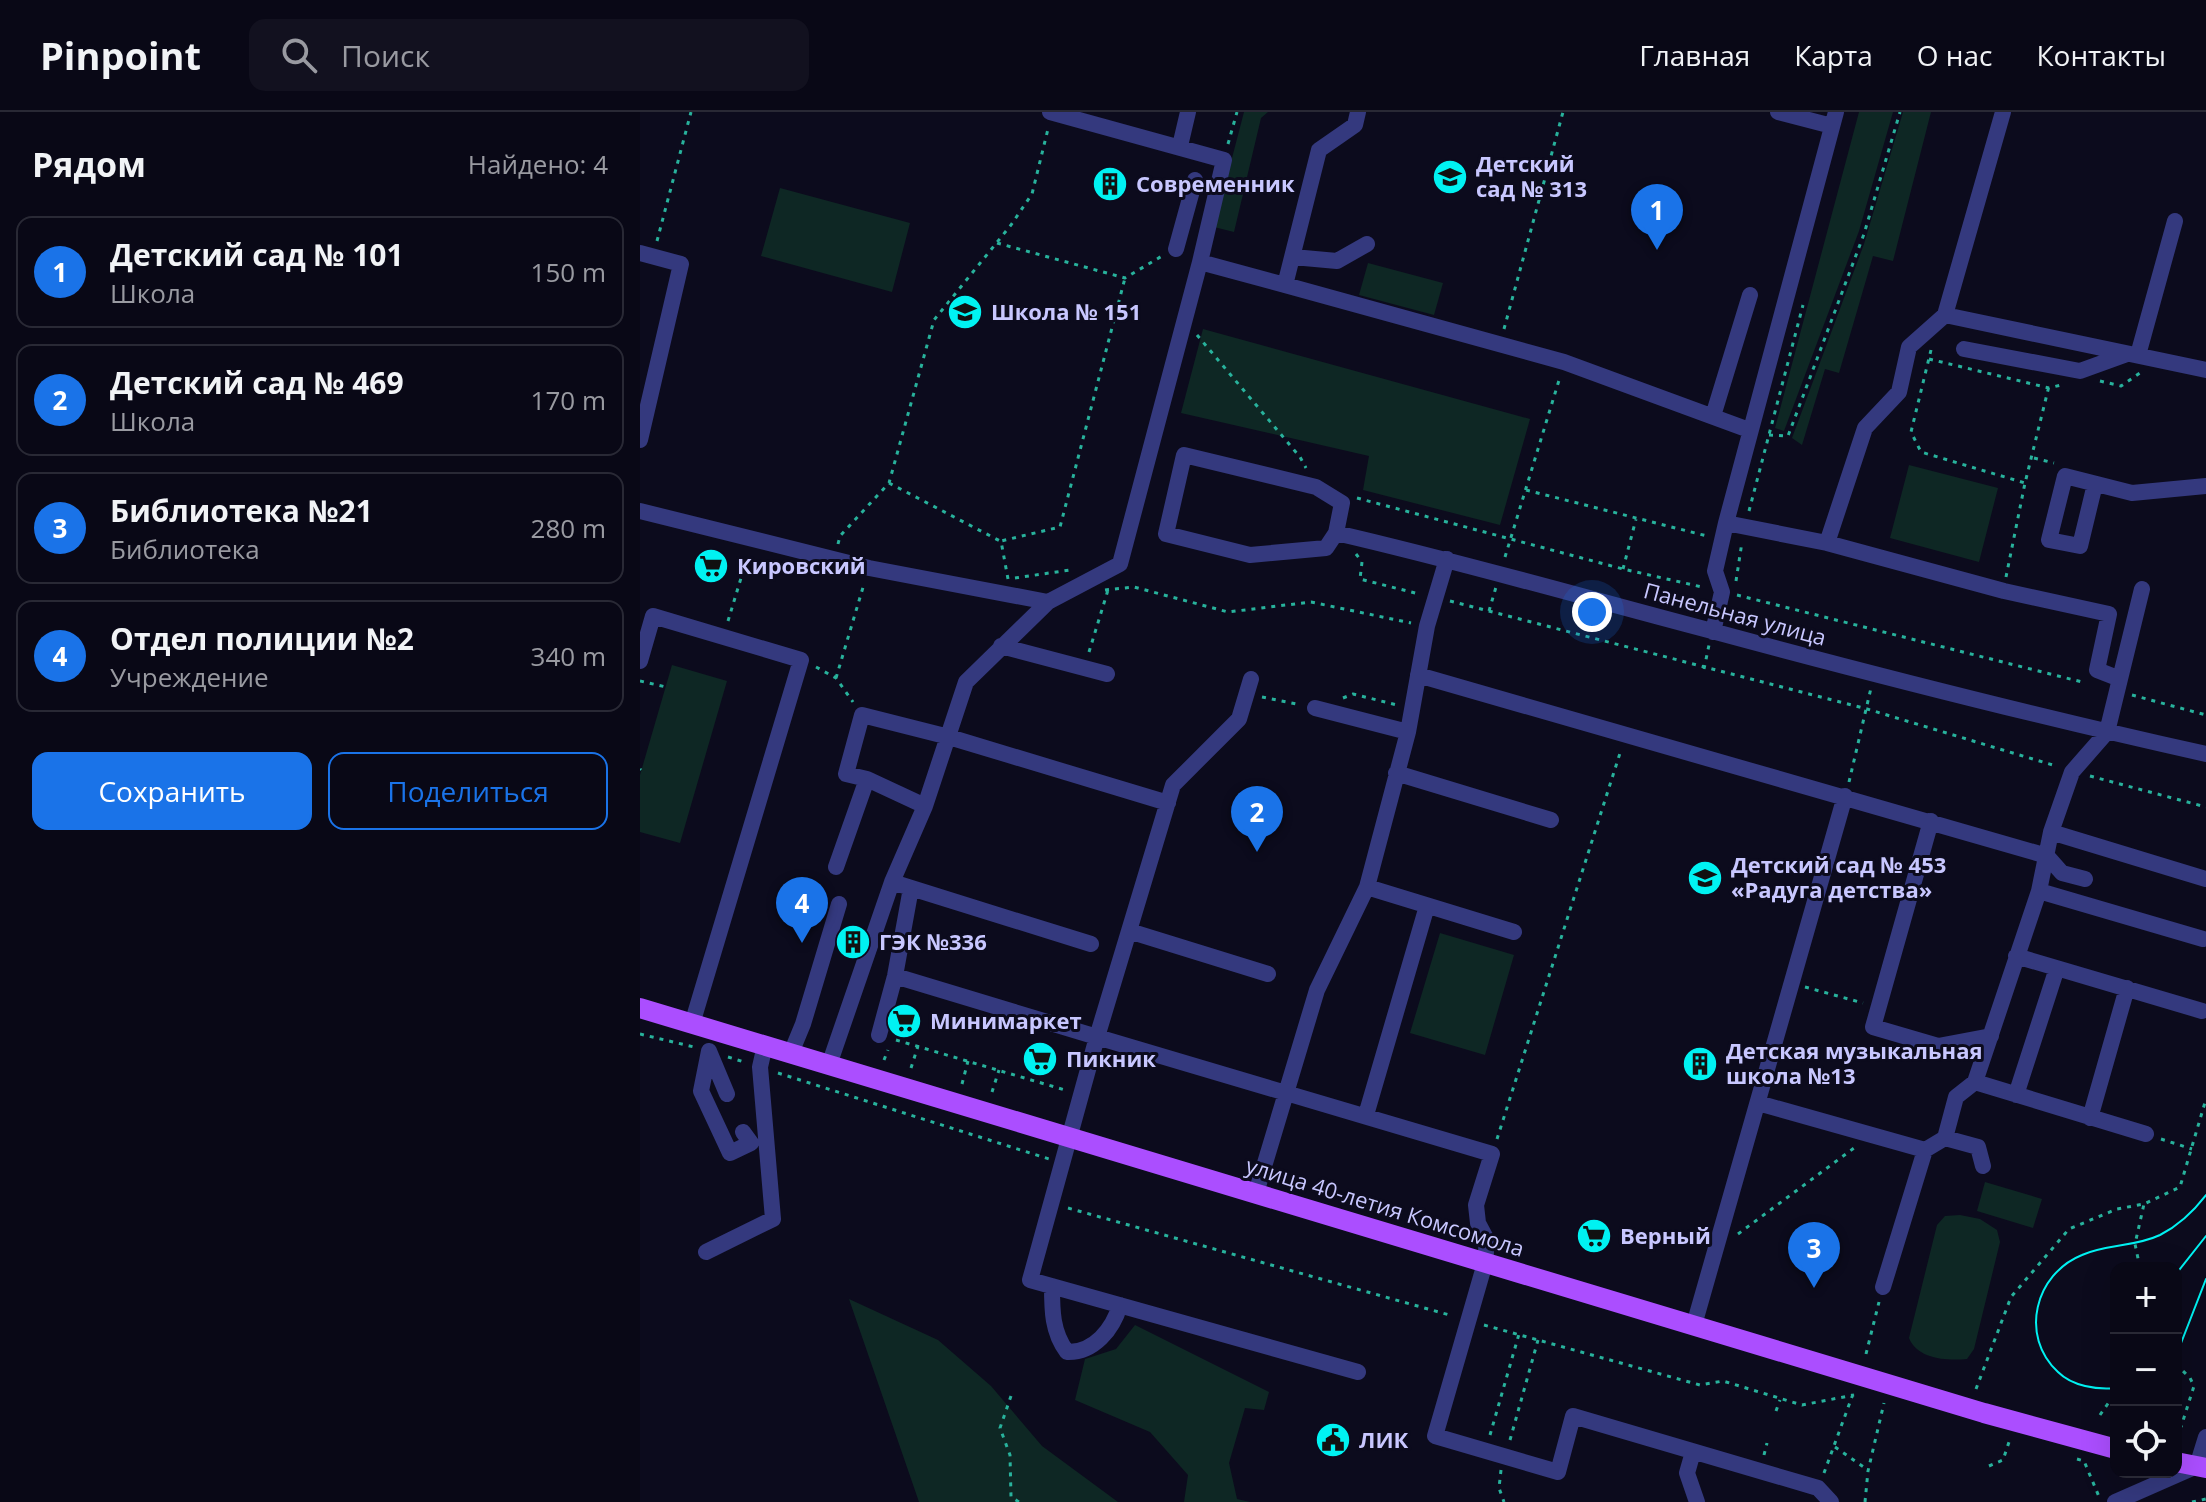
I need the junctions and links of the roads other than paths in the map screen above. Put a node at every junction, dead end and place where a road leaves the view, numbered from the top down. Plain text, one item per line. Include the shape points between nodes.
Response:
1 (1188, 112) edge
2 (1358, 112) edge
3 (1778, 112) edge
4 (2003, 112) edge
5 (1051, 113) edge
6 (1834, 119) edge
7 (1180, 146) junction
8 (1195, 180) dead end
9 (2175, 221) dead end
10 (1367, 244) dead end
11 (1176, 249) road end
12 (647, 255) edge
13 (1293, 257) junction
14 (1200, 262) junction
15 (1285, 285) junction
16 (1750, 295) dead end
17 (1942, 319) junction
18 (1964, 349) dead end
19 (2134, 354) junction
20 (2206, 370) edge
21 (1713, 416) junction
22 (1749, 430) junction
23 (640, 440) edge
24 (2095, 484) dead end
25 (2206, 486) edge
26 (640, 511) edge
27 (1724, 531) junction
28 (1336, 533) junction
29 (1827, 543) junction
30 (1447, 559) junction
31 (2142, 589) dead end
32 (1048, 602) junction
33 (1713, 632) junction
34 (1001, 646) junction
35 (640, 661) edge
36 (1107, 674) dead end
37 (1418, 675) junction
38 (1251, 679) dead end
39 (2118, 685) junction
40 (1315, 708) dead end
41 (1408, 732) junction
42 (2107, 732) junction
43 (949, 737) junction
44 (2206, 754) edge
45 (1396, 773) junction
46 (867, 779) junction
47 (1845, 796) junction
48 (1168, 803) junction
49 (925, 806) junction
50 (1551, 820) dead end
51 (1931, 821) junction
52 (2051, 832) junction
53 (2047, 856) junction
54 (836, 867) dead end
55 (2085, 879) dead end
56 (2206, 879) edge
57 (892, 882) junction
58 (1367, 887) junction
59 (911, 888) junction
60 (2039, 891) junction
61 (839, 904) dead end
62 (1427, 906) junction
63 (1129, 931) junction
64 (1514, 932) dead end
65 (2203, 939) dead end
66 (1091, 944) dead end
67 (2016, 956) junction
68 (2057, 968) junction
69 (1268, 974) dead end
70 (895, 976) junction
71 (2127, 988) junction
72 (640, 1008) edge
73 (2202, 1011) dead end
74 (692, 1024) junction
75 (713, 1030) junction
76 (879, 1035) road end
77 (1991, 1036) junction
78 (1097, 1037) junction
79 (765, 1045) junction
80 (709, 1051) junction
81 (791, 1053) junction
82 (829, 1065) junction
83 (1975, 1082) junction
84 (1287, 1092) junction
85 (727, 1094) dead end
86 (2016, 1095) junction
87 (1758, 1103) junction
88 (1366, 1115) junction
89 (2090, 1118) junction
90 (743, 1132) dead end
91 (2146, 1134) road end
92 (1068, 1137) junction
93 (1945, 1138) junction
94 (1925, 1150) junction
95 (1983, 1166) dead end
96 (1256, 1193) junction
97 (706, 1252) dead end
98 (1485, 1263) junction
99 (1052, 1286) junction
100 (1883, 1287) road end
101 (1120, 1305) junction
102 (1694, 1325) junction
103 (1358, 1372) dead end
104 (2206, 1437) edge
105 (2110, 1447) edge
106 (1693, 1452) junction
107 (2201, 1467) edge
108 (1692, 1500) edge
109 (1831, 1502) edge
110 (2115, 1502) edge

1 - 7 street
2 - 13 street via 1355,125 1319,150
3 - 6 street
4 - 17 street
5 - 7 street
6 - 22 street
7 - 14 street via 1224,160
8 - 11 street
9 - 19 street
10 - 13 street via 1337,261
12 - 23 street via 681,264
13 - 15 street
14 - 15 street
14 - 32 street via 1120,564
15 - 21 street via 1564,362
16 - 21 street
17 - 19 street
17 - 29 street via 1909,347 1899,392 1865,428
18 - 19 street via 2080,371
19 - 20 street
21 - 22 street
22 - 27 street
24 - 25 street via 2132,493
26 - 32 street via 869,568
27 - 29 street via 1745,527
27 - 33 street via 1715,571 1728,593
28 - 28 street via 1342,503 1316,487 1184,455 1166,534 1250,555 1326,548
28 - 30 street, Панельная улица
29 - 39 street via 2109,614 2097,670
30 - 33 street, Панельная улица
30 - 37 street
31 - 39 street
32 - 34 street
33 - 42 street, Панельная улица
34 - 36 street
34 - 43 street via 966,682
35 - 74 street via 653,616 801,660
37 - 41 street
37 - 47 street
38 - 48 street via 1239,719 1173,785
39 - 42 street
40 - 41 street
41 - 45 street
42 - 44 street, Панельная улица
42 - 52 street via 2072,772
43 - 46 street via 862,715 846,774
43 - 48 street
43 - 49 street
45 - 50 street
45 - 58 street
46 - 49 street
46 - 54 street
47 - 51 street
47 - 87 street
48 - 63 street
49 - 57 street
51 - 53 street
51 - 77 street via 1873,1027 1938,1046
52 - 53 street
52 - 56 street
53 - 55 street via 2062,873
53 - 60 street
57 - 59 street
57 - 82 street
58 - 62 street
58 - 84 street via 1317,990
59 - 66 street
59 - 70 street
60 - 65 street
60 - 67 street
61 - 81 street
62 - 64 street
62 - 88 street
63 - 69 street
63 - 78 street
67 - 68 street
67 - 77 street
68 - 71 street
68 - 86 street
70 - 76 street
70 - 78 street
71 - 73 street
71 - 89 street
72 - 74 main road, улица 40-летия Комсомола
74 - 75 main road, улица 40-летия Комсомола
75 - 79 main road, улица 40-летия Комсомола
75 - 80 street
77 - 83 street
78 - 84 street
78 - 92 street
79 - 81 main road, улица 40-летия Комсомола
79 - 97 street via 760,1067 773,1219
80 - 85 street
80 - 90 street via 701,1091 730,1153 751,1143
81 - 82 main road, улица 40-летия Комсомола
82 - 92 main road, улица 40-летия Комсомола
83 - 86 street
83 - 93 street via 1956,1097
84 - 88 street
84 - 96 street
86 - 89 street
87 - 94 street
87 - 102 street
88 - 98 street via 1492,1154 1476,1205 1487,1240
89 - 91 street
92 - 96 main road, улица 40-летия Комсомола
92 - 99 street via 1030,1280
93 - 94 street
93 - 95 street via 1978,1147
94 - 100 street
96 - 98 main road, улица 40-летия Комсомола
98 - 102 main road, улица 40-летия Комсомола
98 - 106 street via 1435,1436 1558,1472 1573,1416
99 - 101 street
99 - 101 street via 1053,1324 1067,1352 1077,1352 1107,1334
101 - 103 street
102 - 105 main road, улица 40-летия Комсомола
104 - 107 street
106 - 108 street via 1687,1473
106 - 109 street via 1818,1488
107 - 110 street

